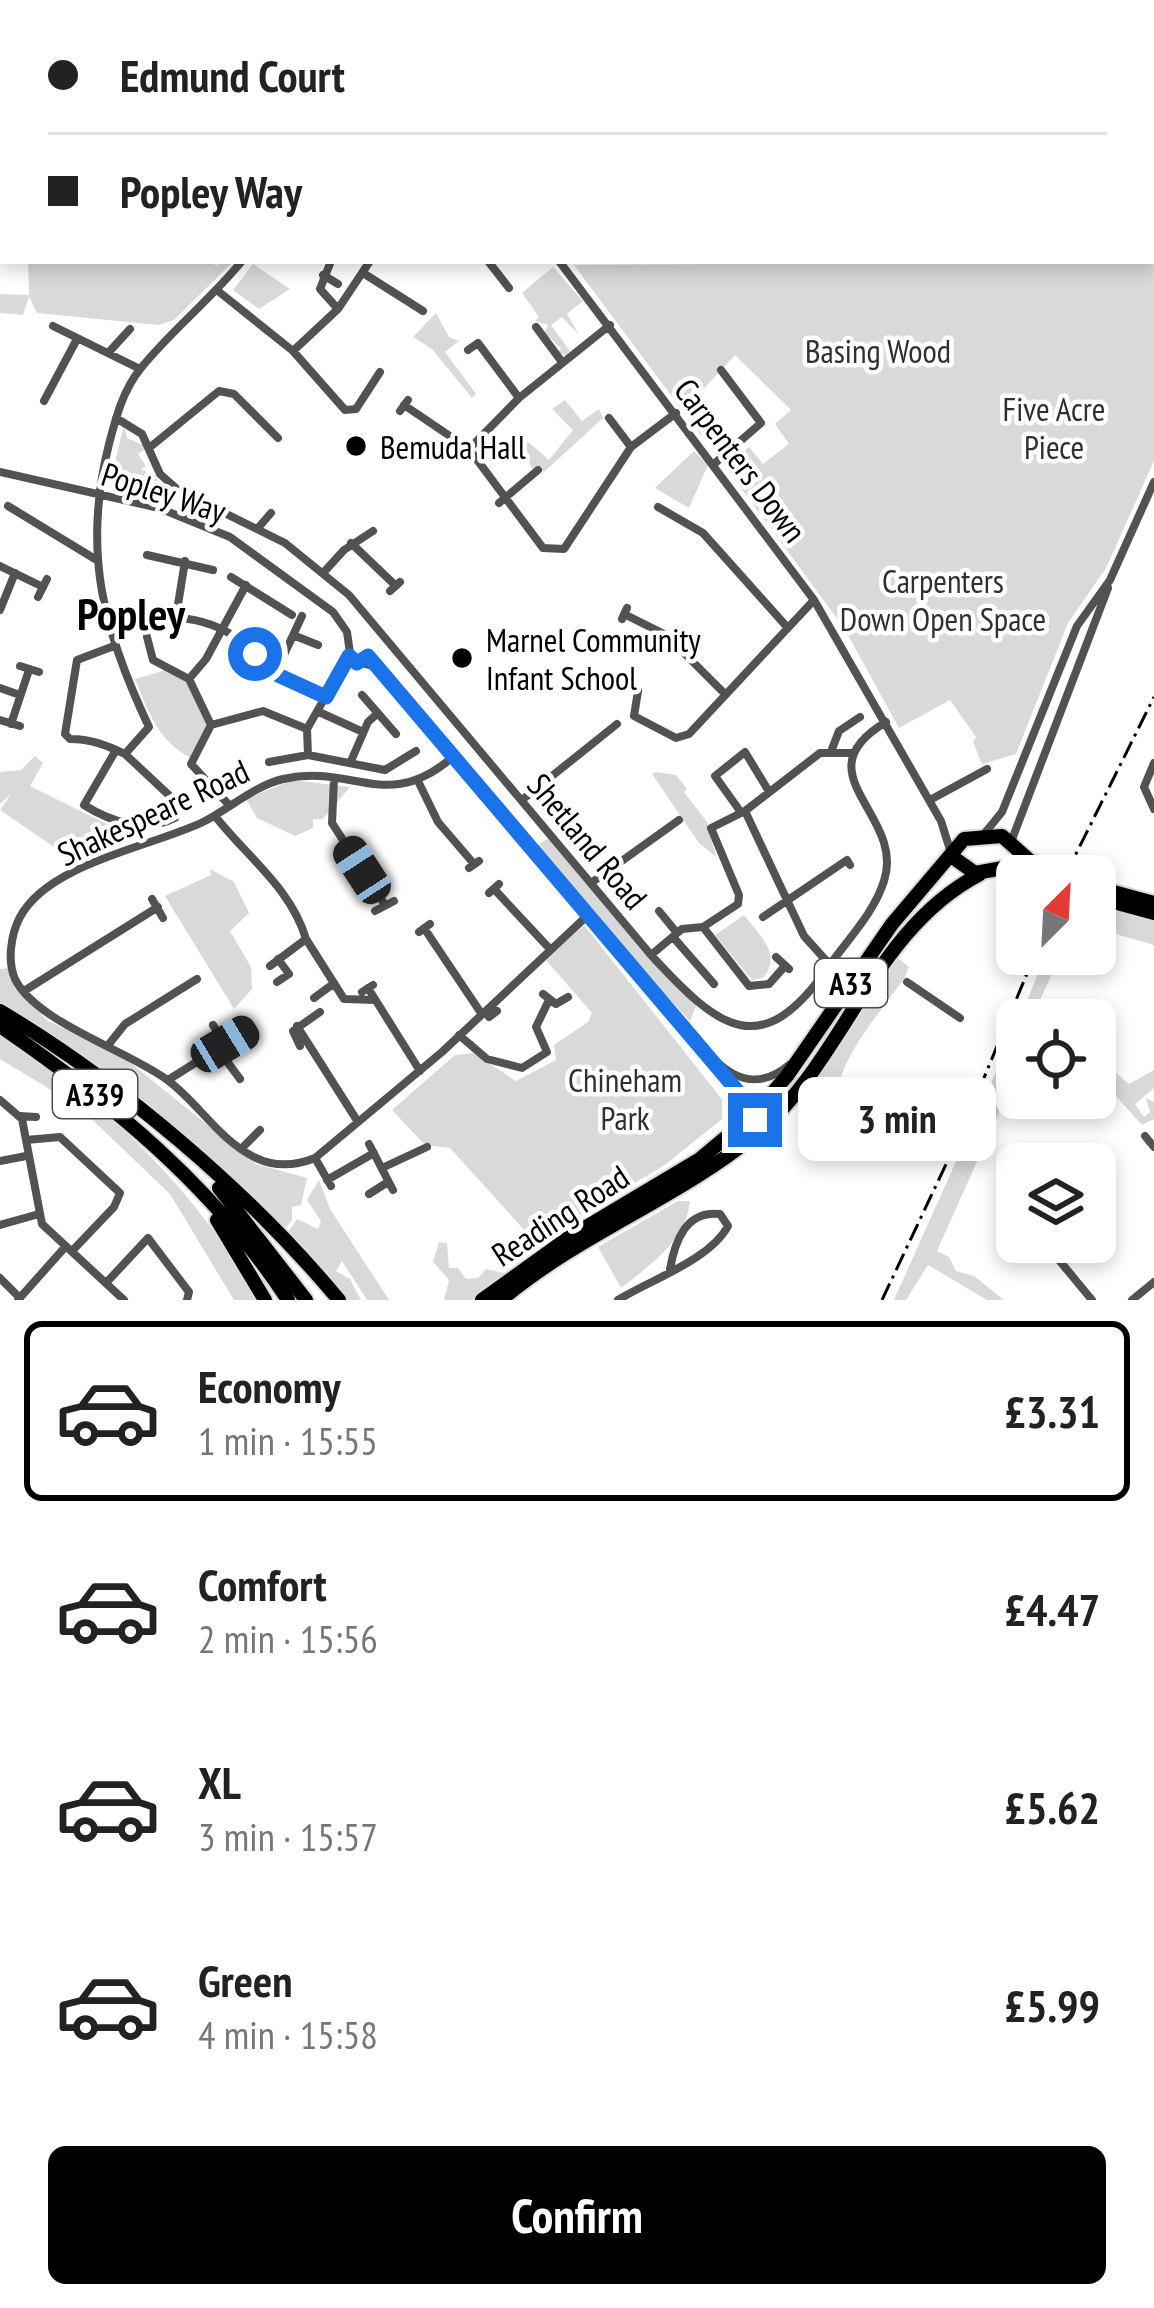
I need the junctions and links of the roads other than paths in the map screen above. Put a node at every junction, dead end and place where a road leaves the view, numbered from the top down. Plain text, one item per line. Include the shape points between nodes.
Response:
1 (240, 264) edge
2 (329, 264) edge
3 (368, 264) edge
4 (490, 264) edge
5 (561, 264) edge
6 (363, 274) junction
7 (323, 275) junction
8 (338, 284) dead end
9 (509, 288) dead end
10 (218, 291) junction
11 (338, 309) junction
12 (423, 311) dead end
13 (610, 325) junction
14 (52, 326) dead end
15 (540, 327) dead end
16 (122, 330) dead end
17 (77, 339) junction
18 (468, 350) dead end
19 (293, 351) junction
20 (110, 352) junction
21 (562, 362) junction
22 (140, 369) junction
23 (721, 370) dead end
24 (380, 372) dead end
25 (519, 398) junction
26 (44, 401) dead end
27 (404, 405) dead end
28 (676, 413) junction
29 (116, 418) junction
30 (609, 418) dead end
31 (278, 438) dead end
32 (631, 447) junction
33 (149, 448) junction
34 (470, 449) junction
35 (714, 464) junction
36 (538, 470) dead end
37 (0, 472) edge
38 (1154, 482) edge
39 (97, 493) junction
40 (502, 498) junction
41 (8, 506) dead end
42 (658, 507) dead end
43 (271, 512) dead end
44 (258, 528) junction
45 (373, 530) dead end
46 (351, 543) junction
47 (147, 555) dead end
48 (94, 559) junction
49 (185, 561) junction
50 (0, 566) edge
51 (213, 570) dead end
52 (324, 572) junction
53 (15, 573) junction
54 (231, 578) dead end
55 (1110, 580) junction
56 (246, 585) junction
57 (395, 586) dead end
58 (43, 588) dead end
59 (814, 600) junction
60 (0, 610) edge
61 (624, 614) dead end
62 (176, 617) junction
63 (787, 627) junction
64 (111, 628) junction
65 (223, 630) junction
66 (293, 635) junction
67 (147, 637) dead end
68 (318, 645) dead end
69 (114, 646) junction
70 (357, 652) junction
71 (29, 669) dead end
72 (275, 674) junction
73 (189, 679) junction
74 (0, 688) edge
75 (638, 692) dead end
76 (724, 693) junction
77 (362, 694) dead end
78 (20, 695) junction
79 (326, 697) junction
80 (319, 712) junction
81 (378, 713) junction
82 (862, 717) dead end
83 (620, 722) dead end
84 (886, 722) junction
85 (10, 723) edge
86 (211, 725) junction
87 (307, 729) junction
88 (363, 731) junction
89 (396, 734) dead end
90 (832, 749) junction
91 (416, 751) dead end
92 (120, 752) junction
93 (851, 753) junction
94 (308, 754) junction
95 (454, 755) junction
96 (351, 761) junction
97 (269, 763) dead end
98 (1154, 763) edge
99 (987, 769) dead end
100 (334, 779) junction
101 (418, 781) junction
102 (768, 790) junction
103 (522, 800) junction
104 (930, 800) junction
105 (230, 806) junction
106 (1154, 809) edge
107 (742, 811) junction
108 (215, 816) junction
109 (679, 820) dead end
110 (941, 821) junction
111 (976, 836) junction
112 (1012, 844) junction
113 (1008, 855) edge
114 (1026, 855) edge
115 (951, 856) junction
116 (474, 864) dead end
117 (850, 866) dead end
118 (996, 870) edge
119 (980, 874) junction
120 (592, 883) junction
121 (494, 889) dead end
122 (1116, 893) edge
123 (1116, 903) edge
124 (1154, 903) edge
125 (787, 904) junction
126 (385, 906) dead end
127 (659, 910) dead end
128 (1154, 914) edge
129 (588, 915) junction
130 (763, 917) dead end
131 (163, 918) dead end
132 (700, 927) junction
133 (424, 928) dead end
134 (675, 935) junction
135 (306, 939) junction
136 (548, 947) junction
137 (651, 955) junction
138 (776, 956) dead end
139 (278, 958) junction
140 (830, 965) junction
141 (270, 966) dead end
142 (198, 978) dead end
143 (277, 982) dead end
144 (907, 982) dead end
145 (334, 984) junction
146 (714, 984) dead end
147 (368, 988) dead end
148 (24, 991) junction
149 (568, 997) dead end
150 (314, 998) dead end
151 (375, 1000) junction
152 (0, 1011) edge
153 (320, 1012) dead end
154 (489, 1013) junction
155 (848, 1016) junction
156 (960, 1018) dead end
157 (213, 1025) dead end
158 (0, 1026) edge
159 (297, 1026) junction
160 (246, 1031) dead end
161 (459, 1035) junction
162 (694, 1042) junction
163 (109, 1044) junction
164 (809, 1045) junction
165 (221, 1046) junction
166 (300, 1046) dead end
167 (420, 1071) junction
168 (240, 1079) dead end
169 (168, 1080) junction
170 (727, 1082) junction
171 (0, 1100) edge
172 (738, 1108) junction
173 (754, 1114) junction
174 (20, 1116) junction
175 (36, 1117) dead end
176 (358, 1121) junction
177 (260, 1130) dead end
178 (754, 1135) junction
179 (1145, 1136) dead end
180 (26, 1140) junction
181 (1154, 1147) edge
182 (184, 1149) junction
183 (241, 1149) junction
184 (26, 1156) junction
185 (315, 1158) junction
186 (700, 1159) junction
187 (0, 1161) edge
188 (425, 1163) dead end
189 (382, 1168) junction
190 (181, 1173) junction
191 (369, 1194) dead end
192 (39, 1214) junction
193 (0, 1225) edge
194 (70, 1248) junction
195 (673, 1252) junction
196 (684, 1261) junction
197 (1062, 1263) edge
198 (670, 1269) junction
199 (0, 1278) edge
200 (106, 1282) junction
201 (1154, 1282) edge
202 (1142, 1292) junction
203 (19, 1299) edge
204 (621, 1299) edge
205 (124, 1300) edge
206 (188, 1300) edge
207 (265, 1300) edge
208 (288, 1300) edge
209 (306, 1300) edge
210 (339, 1300) edge
211 (482, 1300) edge
212 (501, 1300) edge
213 (1092, 1300) edge
214 (1132, 1300) edge
215 (1151, 1300) edge

1 - 10 street
2 - 7 street
3 - 6 street
4 - 9 street
5 - 13 street, Carpenters Down
6 - 11 street
6 - 12 street
7 - 8 street
7 - 11 street via 320,289
10 - 19 street
10 - 22 street
11 - 19 street
13 - 21 street
13 - 28 street, Carpenters Down
14 - 17 street
15 - 21 street
16 - 20 street
17 - 20 street
17 - 26 street
18 - 25 street via 478,344
19 - 24 street via 351,412
20 - 22 street
21 - 25 street
22 - 29 street
23 - 35 street via 761,423
25 - 34 street
27 - 34 street
28 - 32 street
28 - 35 street, Carpenters Down
29 - 33 street, Shetland Road
29 - 39 street
30 - 32 street
31 - 33 street via 234,394 219,391
32 - 40 street via 560,551 544,548
33 - 44 street, Shetland Road via 178,490
34 - 40 street
35 - 59 street, Carpenters Down
36 - 40 street
37 - 39 street, Popley Way
38 - 55 street
39 - 48 street
39 - 70 street, Popley Way via 230,537 326,604
41 - 48 street
42 - 63 street via 704,533
43 - 44 street
44 - 52 street, Shetland Road
45 - 46 street
46 - 52 street
46 - 57 street
47 - 49 street
48 - 64 street
49 - 51 street
49 - 62 street
50 - 53 street
52 - 103 street, Shetland Road
53 - 58 street
53 - 60 street
54 - 56 street
55 - 111 street via 1077,626 1002,812
55 - 112 street
56 - 65 street
56 - 66 street via 297,616
59 - 63 street
59 - 84 street, Carpenters Down
61 - 76 street via 664,633
62 - 64 street
62 - 65 street
63 - 76 street
64 - 69 street
65 - 72 street
65 - 73 street
66 - 68 street
66 - 72 street
67 - 73 street via 153,661
69 - 92 street via 149,727
69 - 92 street via 77,661 65,734
70 - 79 street
70 - 95 street, Popley Way
71 - 78 street
72 - 79 street
73 - 86 street
74 - 78 street
75 - 76 street via 634,716 676,738
77 - 81 street
78 - 85 street
79 - 80 street
80 - 87 street
80 - 88 street
81 - 88 street
81 - 89 street
82 - 90 street via 839,731
83 - 103 street
84 - 93 street
84 - 104 street, Carpenters Down
86 - 87 street via 268,712
86 - 105 street via 190,764
87 - 94 street
88 - 96 street
90 - 93 street
90 - 102 street
91 - 96 street via 390,770
92 - 92 street via 172,798 175,818 133,824 84,805
93 - 140 street, Shetland Road via 887,868 873,904
94 - 96 street
94 - 97 street
95 - 101 street
95 - 129 street, Popley Way
98 - 106 street via 1144,787
99 - 104 street
100 - 101 street, Shakespeare Road via 377,788
100 - 105 street, Shakespeare Road via 283,779
100 - 126 street via 332,823
101 - 116 street via 438,822
102 - 107 street
102 - 107 street via 745,752 730,761 715,776
103 - 120 street, Shetland Road
104 - 110 street, Carpenters Down
105 - 108 street, Shakespeare Road
107 - 125 street
107 - 132 street via 711,828 738,904
108 - 135 street via 262,862
108 - 148 street, Shakespeare Road via 108,856 28,907 12,947
109 - 120 street
110 - 111 street
110 - 115 street, Carpenters Down
111 - 112 highway
111 - 115 highway, A33
112 - 113 highway
112 - 114 highway
115 - 119 highway
115 - 164 highway, Reading Road / A33 via 892,924
117 - 125 street via 847,860
118 - 119 highway, A33
119 - 155 highway, Reading Road / A33 via 917,920
120 - 137 street, Shetland Road
121 - 136 street
122 - 124 highway
123 - 128 highway
125 - 130 street
125 - 140 street
127 - 134 street
129 - 136 street
129 - 162 street, Popley Way
131 - 148 street via 155,903
132 - 134 street
132 - 138 street via 749,986 770,984 787,967
133 - 154 street
134 - 137 street
134 - 146 street
135 - 139 street
135 - 145 street
136 - 154 street
137 - 140 street, Shetland Road via 697,1004 751,1026 799,1007
139 - 141 street
139 - 143 street via 289,974
142 - 163 street via 125,1024
144 - 156 street
145 - 150 street
145 - 151 street via 351,1004
147 - 151 street
148 - 163 street
149 - 161 street via 560,1004 545,998 536,1027 547,1052 521,1068 487,1059
151 - 167 street
152 - 182 highway, A339
153 - 159 street
154 - 161 street
155 - 173 highway, A33 via 778,1101
155 - 178 highway, Reading Road / A33
157 - 165 street
158 - 190 highway, A339 via 104,1101
159 - 166 street
159 - 176 street
160 - 165 street
161 - 167 street
162 - 164 street via 729,1072 759,1081
162 - 170 street, Popley Way
163 - 169 street
164 - 173 highway, Reading Road / A33
165 - 168 street
165 - 169 street
167 - 176 street
169 - 183 street
170 - 172 street, Popley Way
170 - 173 street, Popley Way
171 - 174 street
172 - 173 highway
172 - 186 street
173 - 178 street
173 - 186 highway, Reading Road / A33
174 - 175 street
174 - 180 street
176 - 185 street
177 - 183 street
178 - 212 highway, Reading Road / A33
179 - 181 street
180 - 184 street
180 - 194 street via 60,1137 120,1193
182 - 209 highway, A339
182 - 210 highway
183 - 185 street via 280,1165
184 - 187 street
184 - 192 street
185 - 189 street via 329,1183 372,1149
186 - 211 highway, Reading Road / A33
188 - 189 street via 424,1149
189 - 191 street via 391,1186
190 - 207 highway
190 - 208 highway, A339
192 - 193 street
192 - 194 street
194 - 200 street
194 - 203 street
195 - 196 street
195 - 196 street via 700,1216 720,1214 724,1234
195 - 198 street
196 - 198 street
197 - 213 street
198 - 204 street
199 - 203 street
200 - 205 street
200 - 206 street via 148,1238
201 - 202 street
202 - 214 street
202 - 215 street

